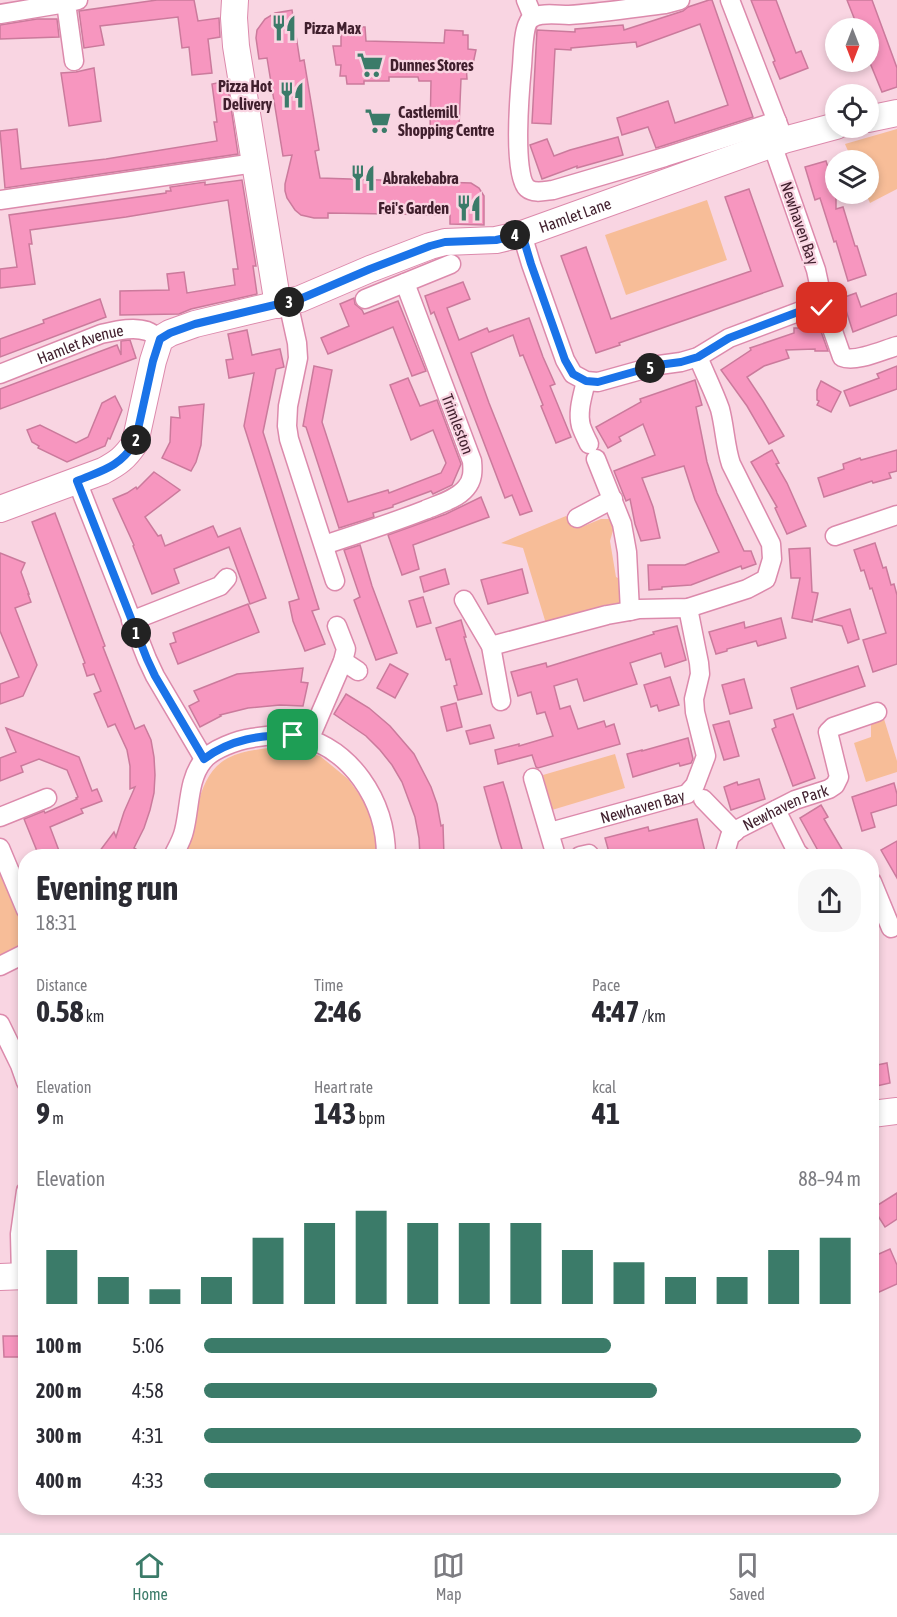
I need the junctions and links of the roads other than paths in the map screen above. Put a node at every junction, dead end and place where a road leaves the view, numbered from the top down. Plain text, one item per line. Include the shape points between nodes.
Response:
1 (235, 0) edge
2 (526, 0) edge
3 (680, 0) edge
4 (730, 0) edge
5 (72, 2) edge
6 (0, 14) edge
7 (533, 17) junction
8 (74, 61) dead end
9 (897, 113) edge
10 (879, 117) edge
11 (825, 128) edge
12 (778, 135) junction
13 (255, 163) junction
14 (0, 200) edge
15 (522, 234) junction
16 (451, 264) dead end
17 (405, 283) junction
18 (365, 299) dead end
19 (816, 302) junction
20 (283, 303) junction
21 (160, 339) junction
22 (897, 345) edge
23 (698, 357) junction
24 (0, 374) edge
25 (586, 381) junction
26 (77, 481) junction
27 (613, 499) junction
28 (0, 509) edge
29 (897, 515) edge
30 (577, 518) dead end
31 (835, 536) dead end
32 (324, 545) junction
33 (227, 578) dead end
34 (334, 581) dead end
35 (464, 600) dead end
36 (688, 608) junction
37 (630, 611) junction
38 (131, 621) junction
39 (337, 626) dead end
40 (491, 646) junction
41 (501, 701) dead end
42 (877, 712) dead end
43 (309, 740) junction
44 (204, 759) junction
45 (533, 778) dead end
46 (47, 798) dead end
47 (703, 799) dead end
48 (776, 810) junction
49 (0, 817) edge
50 (549, 832) junction
51 (735, 832) junction
52 (0, 848) edge
53 (177, 849) edge
54 (386, 849) edge
55 (554, 849) edge
56 (726, 849) edge
57 (796, 849) edge
58 (18, 891) edge
59 (879, 899) edge
60 (891, 928) dead end
61 (18, 957) edge
62 (0, 966) edge
63 (0, 1024) edge
64 (18, 1061) edge
65 (897, 1111) edge
66 (879, 1113) edge
67 (18, 1251) edge
68 (15, 1276) edge

1 - 13 street via 236,46
2 - 7 street
3 - 7 street
4 - 12 street, Newhaven Bay
5 - 6 street
5 - 8 street
7 - 12 street via 526,26 524,41 518,143 520,176 523,184 534,192 665,157
9 - 10 street
11 - 12 street, Hamlet Lane
12 - 15 street, Hamlet Lane
12 - 19 street, Newhaven Bay via 816,270
13 - 14 street
13 - 20 street
15 - 20 street, Hamlet Lane via 430,246
15 - 25 street via 565,360 573,374
16 - 17 street
17 - 18 street
17 - 32 street, Trimleston via 472,461 472,477 460,494 447,501
19 - 22 street via 827,314 842,357 848,360
19 - 23 street via 729,338
20 - 21 street, Hamlet Lane via 195,324
20 - 32 street via 298,358 288,406 289,439
21 - 24 street, Hamlet Avenue via 149,331 118,330
21 - 26 street via 135,443 118,463
23 - 25 street via 598,382
23 - 36 street via 720,409 731,464 771,544 772,559 766,579
25 - 27 street via 581,426
26 - 28 street
26 - 38 street
27 - 30 street
27 - 37 street via 627,552
29 - 31 street
32 - 34 street
33 - 38 street via 220,586
35 - 40 street
36 - 37 street
36 - 50 street, Newhaven Bay via 700,674 695,711 706,756 695,784 687,794
37 - 40 street
38 - 44 street via 155,676
39 - 43 street via 351,666
40 - 41 street
42 - 48 street, Newhaven Park via 832,727 828,732 838,777 835,784
43 - 44 street via 293,735 246,739
43 - 54 street via 336,753 363,780 381,818
44 - 53 street via 193,780
45 - 50 street
46 - 49 street
47 - 51 street
48 - 51 street, Newhaven Park
48 - 57 street
50 - 55 street
51 - 56 street
52 - 58 street
59 - 60 street
61 - 62 street
63 - 64 street
65 - 66 street
67 - 68 street

